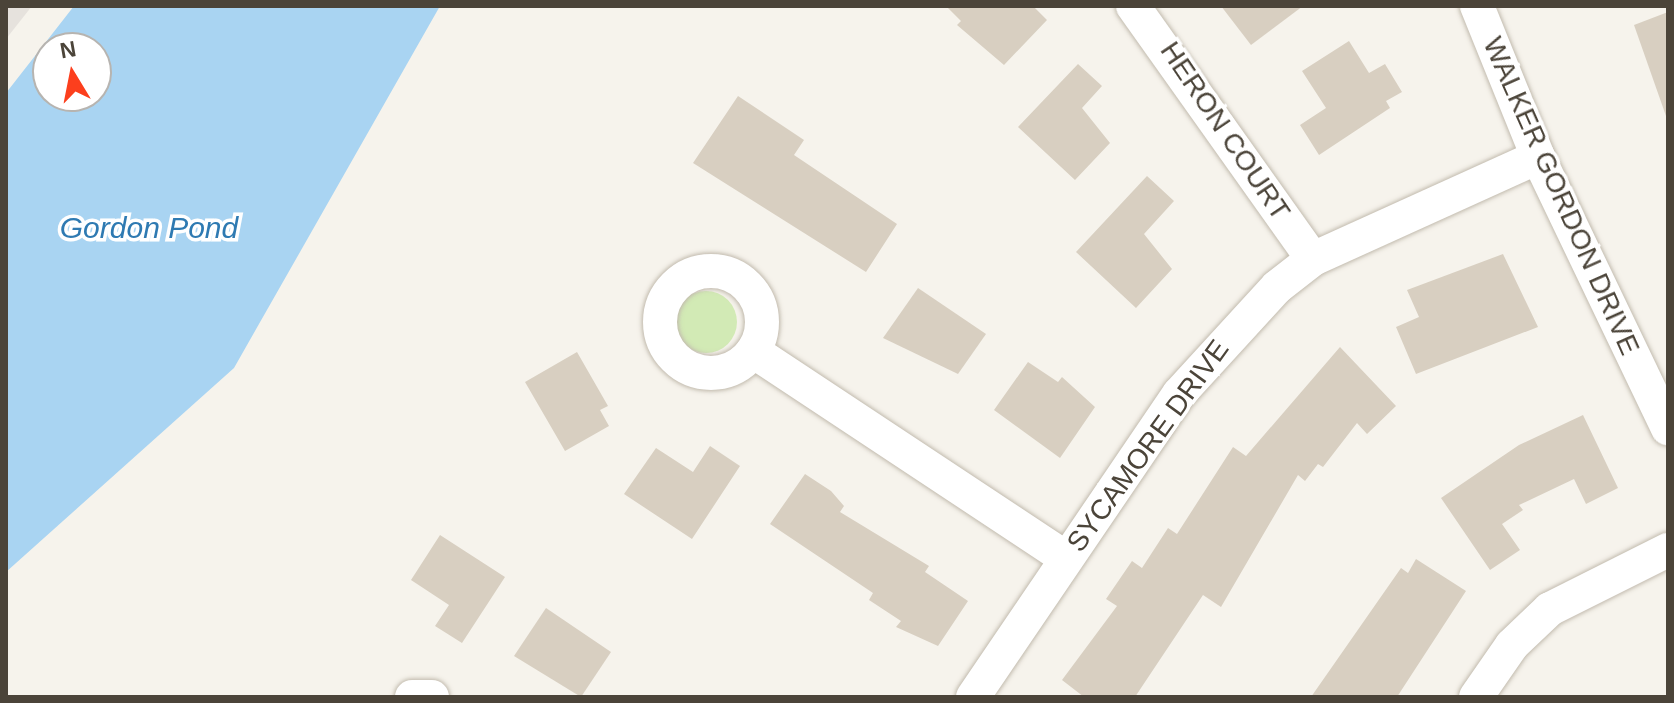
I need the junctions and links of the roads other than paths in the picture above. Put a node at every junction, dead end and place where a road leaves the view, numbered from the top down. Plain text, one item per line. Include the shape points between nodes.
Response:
1 (1133, 6) edge
2 (1477, 6) edge
3 (1538, 157) junction
4 (1313, 259) junction
5 (753, 351) dead end
6 (1668, 428) edge
7 (1668, 550) edge
8 (1066, 558) junction
9 (412, 697) edge
10 (432, 697) edge
11 (973, 697) edge
12 (1476, 697) edge

1 - 4 street, HERON COURT
2 - 3 street, WALKER GORDON DRIVE
3 - 4 street, SYCAMORE DRIVE
3 - 6 street, WALKER GORDON DRIVE
4 - 8 street, SYCAMORE DRIVE via 1211,354
5 - 8 street
7 - 12 street via 1550,609 1512,645
8 - 11 street, SYCAMORE DRIVE
9 - 10 street

